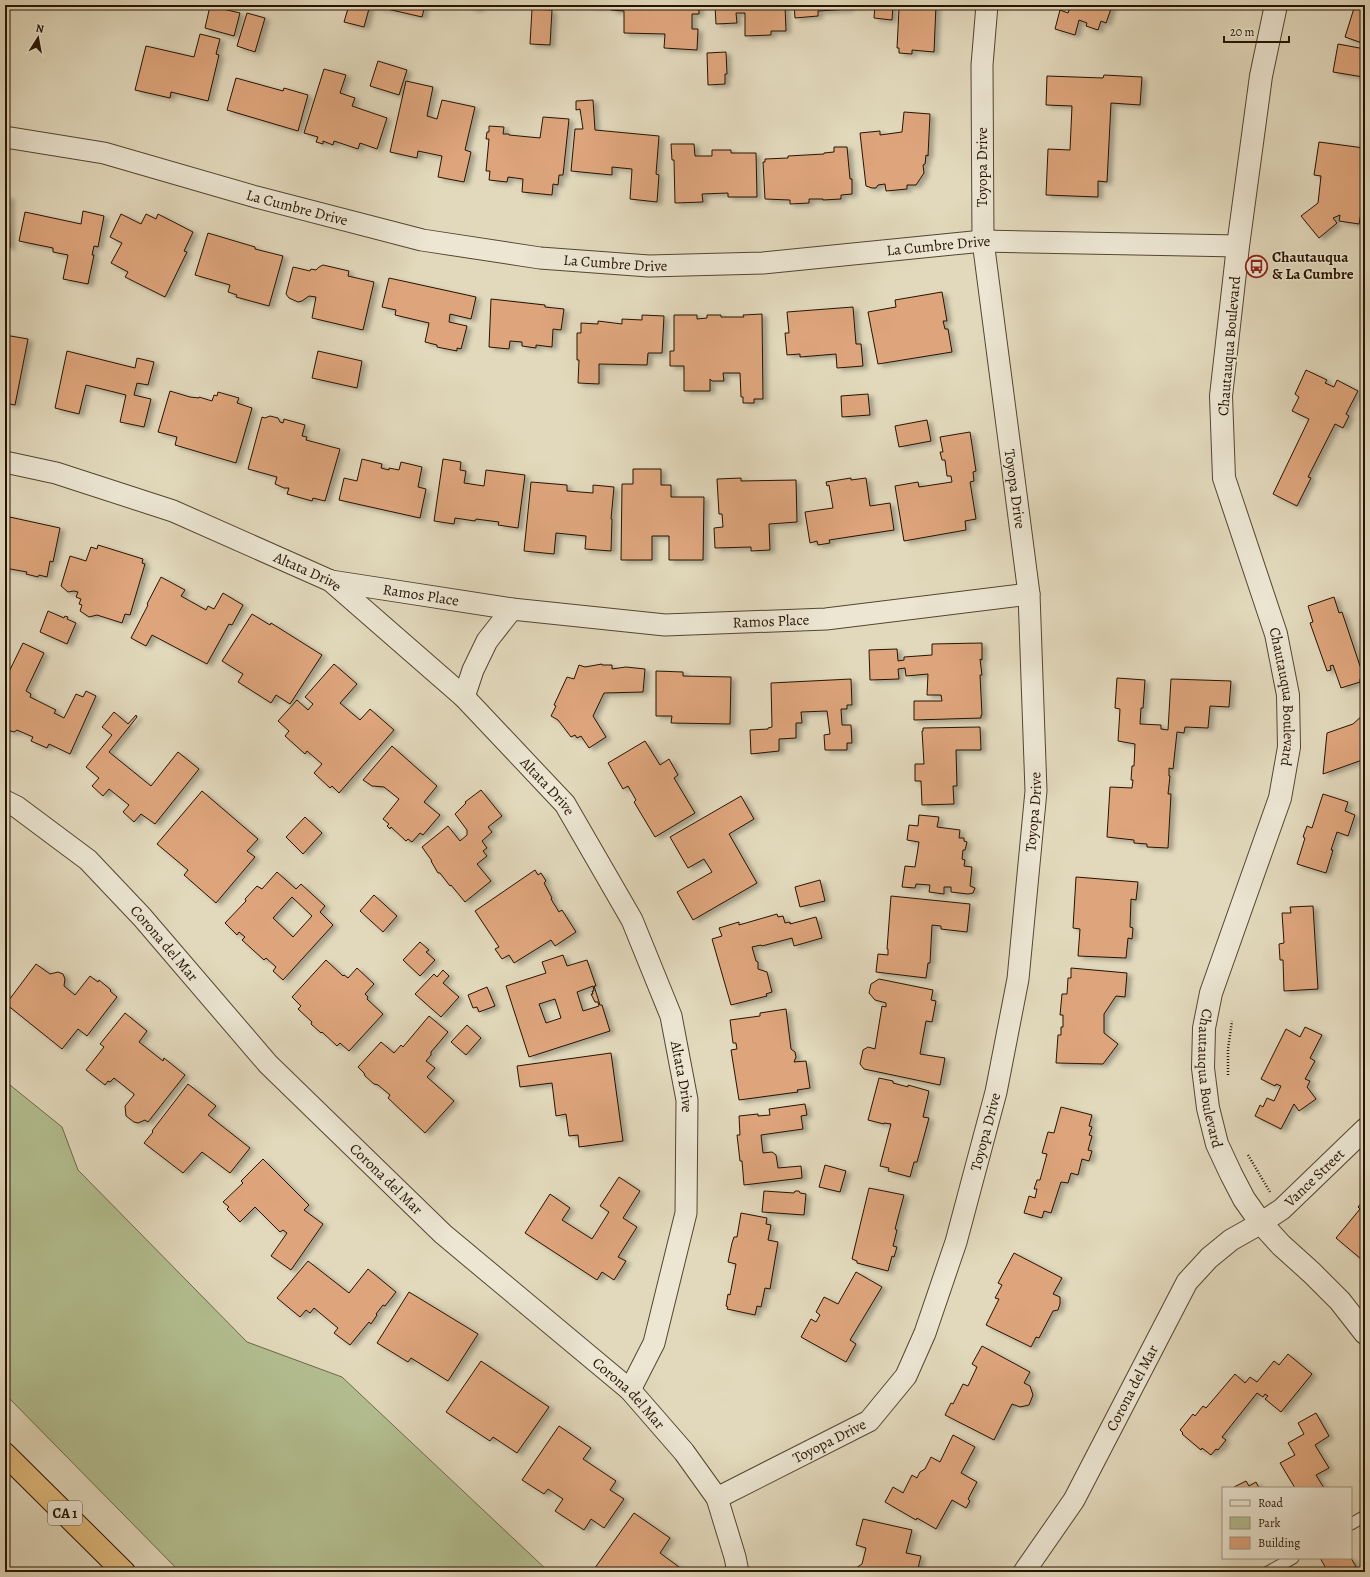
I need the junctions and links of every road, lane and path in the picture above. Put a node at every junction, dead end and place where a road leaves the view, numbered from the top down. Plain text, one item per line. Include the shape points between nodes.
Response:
1 (987, 5) edge
2 (1276, 5) edge
3 (5, 137) edge
4 (982, 241) junction
5 (1238, 246) junction
6 (5, 462) edge
7 (330, 581) junction
8 (1029, 594) junction
9 (512, 609) junction
10 (464, 697) junction
11 (5, 800) edge
12 (1232, 1021) dead end
13 (1228, 1079) dead end
14 (1365, 1129) edge
15 (1247, 1153) dead end
16 (1271, 1194) dead end
17 (1261, 1224) junction
18 (1365, 1333) edge
19 (630, 1390) junction
20 (5, 1454) edge
21 (716, 1498) junction
22 (1365, 1516) edge
23 (1352, 1523) edge
24 (1291, 1559) edge
25 (5, 1570) edge
26 (7, 1572) edge
27 (124, 1572) edge
28 (738, 1572) edge
29 (1024, 1572) edge
30 (1268, 1572) edge

1 - 4 street, Toyopa Drive via 982,65
2 - 5 street, Chautauqua Boulevard via 1261,76
3 - 4 street, La Cumbre Drive via 104,153 256,197 422,240 540,258 649,266 762,263
4 - 5 street, La Cumbre Drive
4 - 8 street, Toyopa Drive
5 - 17 street, Chautauqua Boulevard via 1221,396 1224,478 1276,634 1288,695 1289,746 1280,798 1211,993 1204,1028 1203,1068 1208,1108 1218,1144 1244,1200
6 - 7 street, Altata Drive via 56,473 173,511
7 - 9 street, Ramos Place
7 - 10 street, Altata Drive
8 - 9 street, Ramos Place via 826,619 665,625
8 - 21 street, Toyopa Drive via 1036,792 1018,979 996,1092 956,1242 928,1325 906,1376 869,1421
9 - 10 street via 487,641
10 - 19 street, Altata Drive via 565,804 632,920 671,1016 686,1100 686,1213 654,1343
11 - 19 street, Corona del Mar via 88,860 142,916 268,1064 443,1234
12 - 13 path via 1228,1049
14 - 17 street, Vance Street via 1291,1201
15 - 16 path
17 - 18 street, Chautauqua Boulevard via 1340,1301
17 - 29 street, Corona del Mar via 1231,1240 1209,1258 1188,1282 1074,1500
19 - 21 street, Corona del Mar via 684,1452
20 - 27 highway, CA 1
21 - 28 street, Corona del Mar
22 - 23 lane
24 - 30 lane
25 - 26 path

